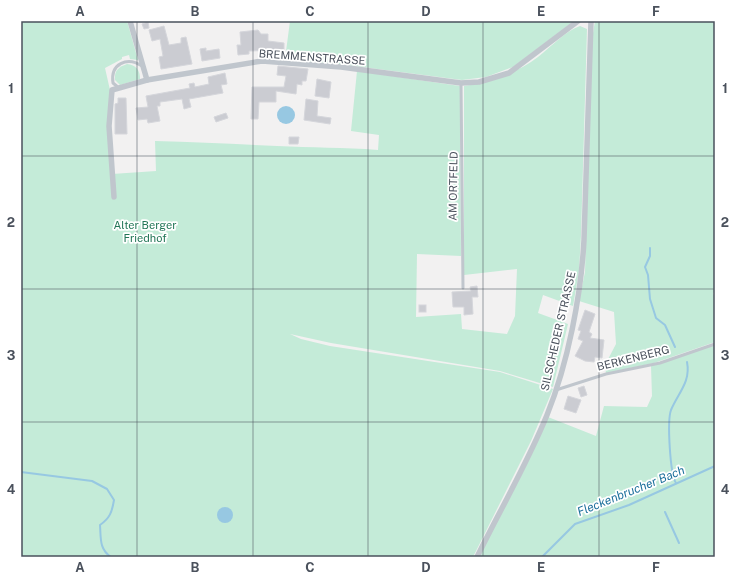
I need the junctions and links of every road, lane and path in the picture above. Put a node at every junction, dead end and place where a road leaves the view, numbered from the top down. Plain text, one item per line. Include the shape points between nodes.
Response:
1 (130, 21) edge
2 (578, 21) edge
3 (591, 21) edge
4 (144, 67) junction
5 (147, 80) junction
6 (461, 83) junction
7 (119, 88) junction
8 (114, 197) dead end
9 (463, 288) dead end
10 (715, 344) edge
11 (556, 390) junction
12 (477, 557) edge

1 - 4 street
2 - 6 street, BREMMENSTRASSE via 509,73 479,82
3 - 11 street, SILSCHEDER STRASSE via 582,273
4 - 5 street
4 - 7 lane via 136,62 126,61 118,65 112,76 113,83
5 - 6 street, BREMMENSTRASSE via 262,61 341,67
5 - 7 street, BREMMENSTRASSE
6 - 9 lane, AM ORTFELD
7 - 8 street via 112,90 109,126
10 - 11 lane, BERKENBERG via 660,362 606,374
11 - 12 street, SILSCHEDER STRASSE via 534,442

